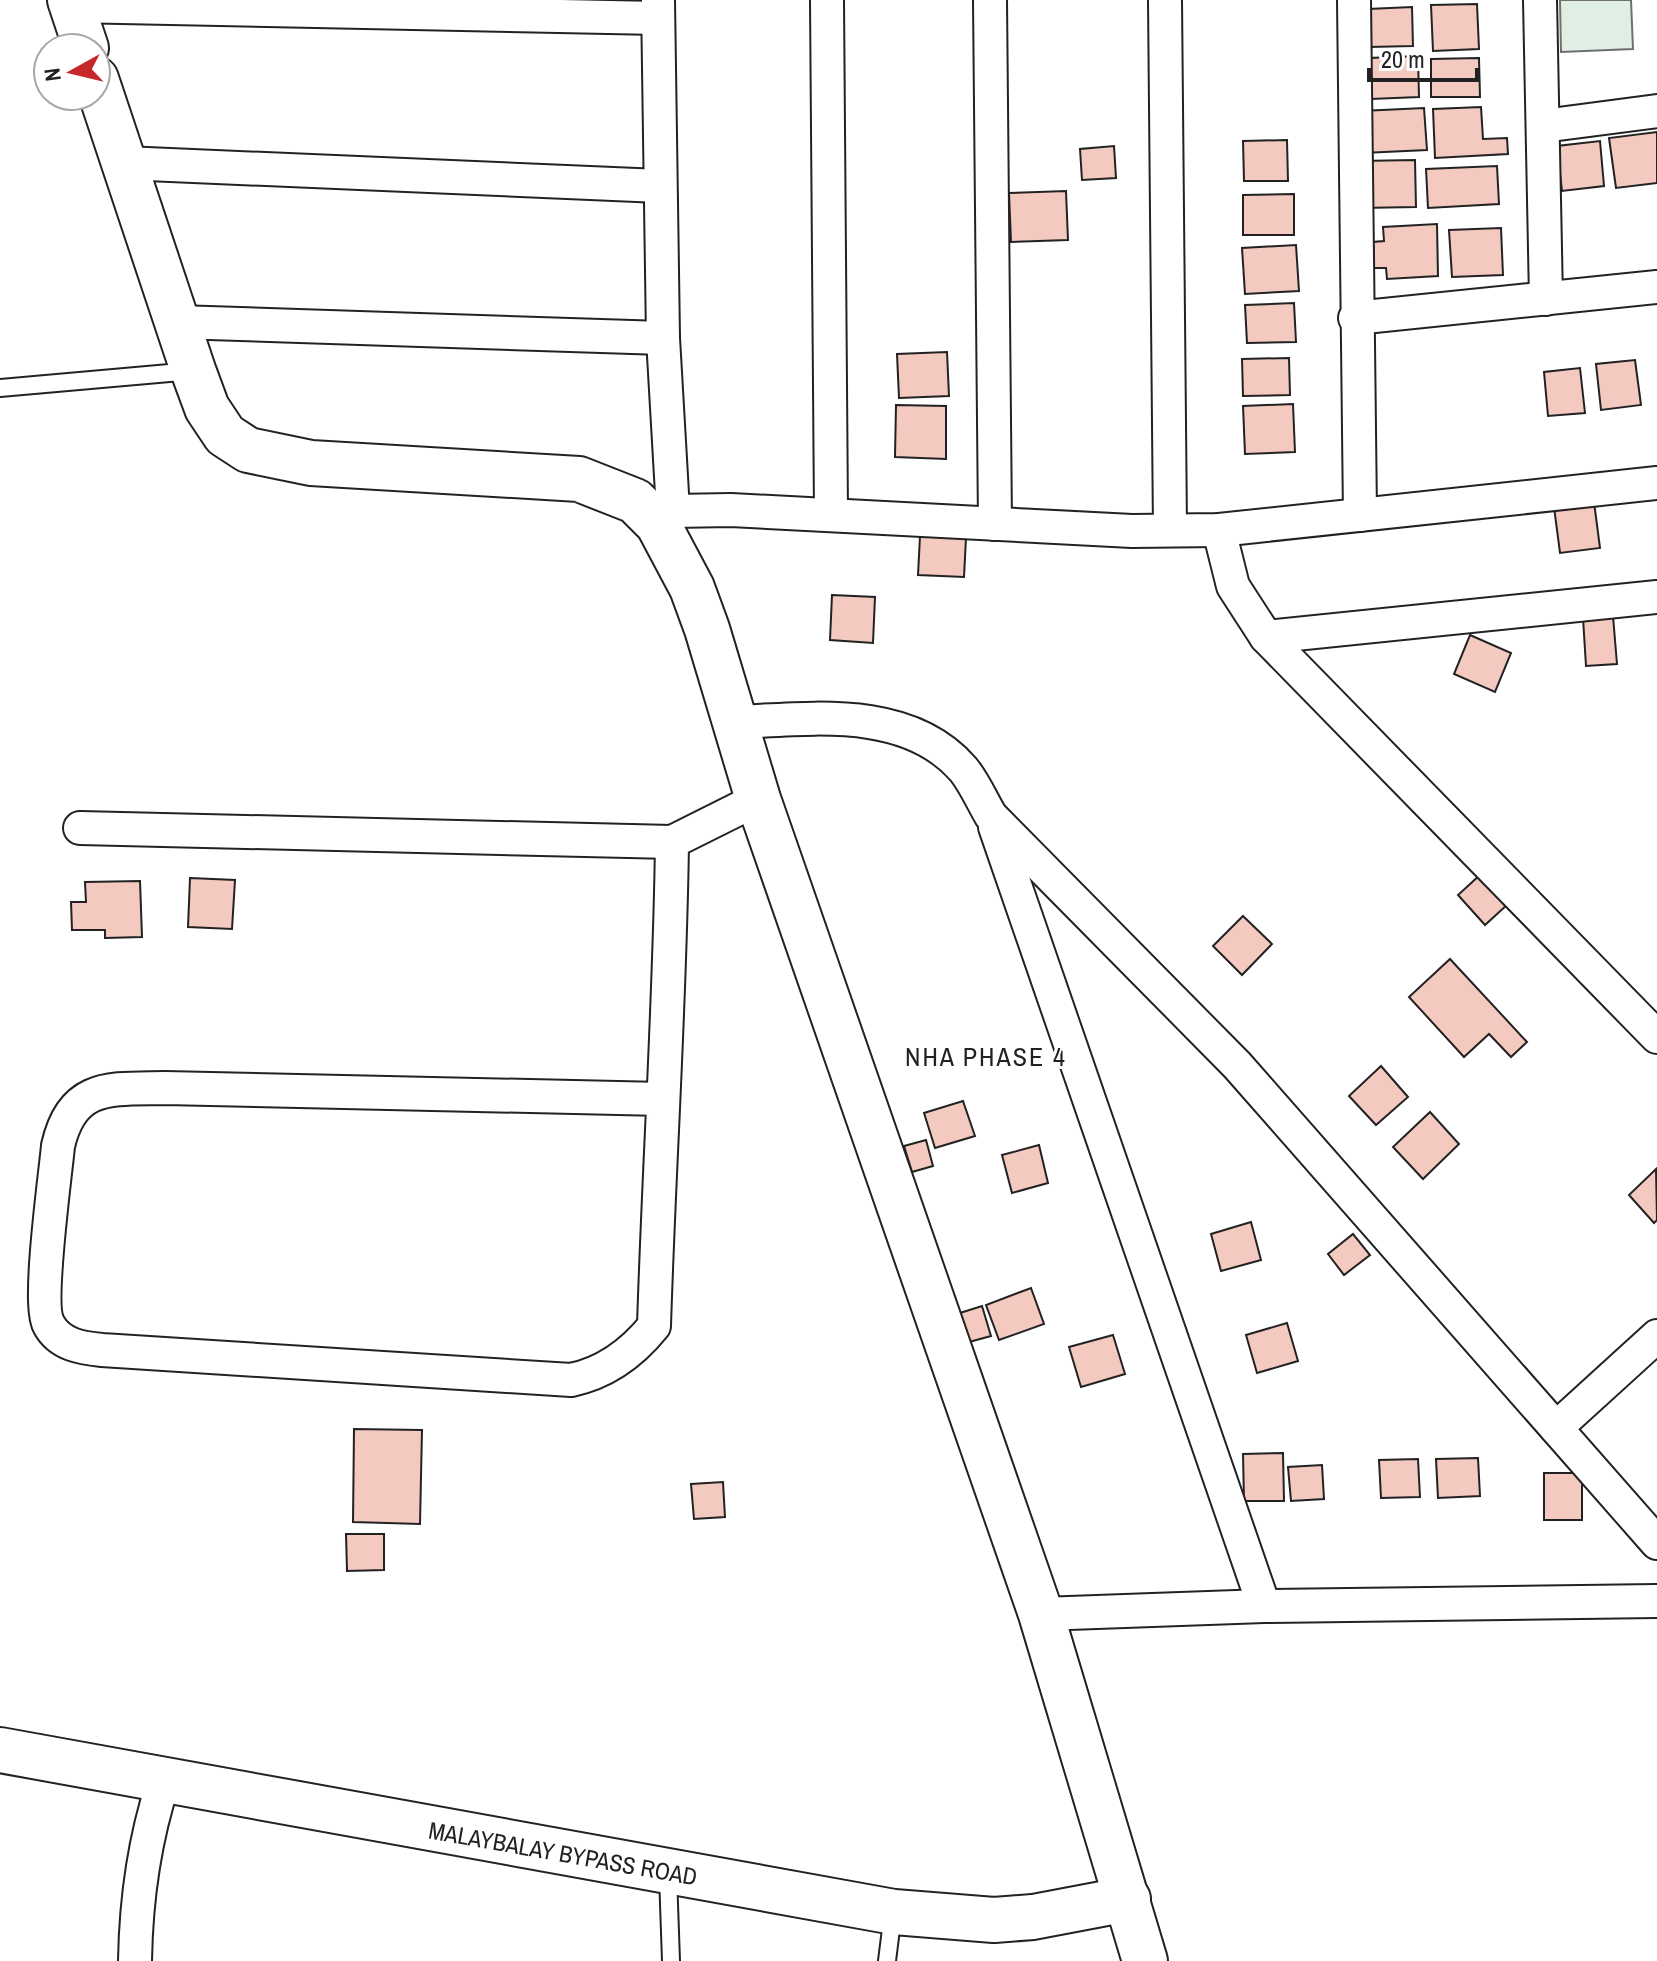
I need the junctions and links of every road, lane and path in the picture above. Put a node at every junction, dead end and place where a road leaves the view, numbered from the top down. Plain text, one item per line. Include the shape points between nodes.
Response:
1 (827, 0) edge
2 (990, 0) edge
3 (1165, 0) edge
4 (1354, 0) edge
5 (1540, 0) edge
6 (71, 3) edge
7 (658, 9) edge
8 (81, 32) edge
9 (1657, 111) edge
10 (107, 112) edge
11 (1543, 126) junction
12 (124, 163) junction
13 (660, 186) junction
14 (1657, 287) edge
15 (1546, 299) junction
16 (1355, 318) junction
17 (177, 322) junction
18 (663, 338) junction
19 (193, 370) junction
20 (0, 388) edge
21 (1657, 483) edge
22 (831, 513) junction
23 (1360, 515) junction
24 (665, 518) junction
25 (995, 524) junction
26 (1170, 529) junction
27 (1219, 530) junction
28 (1657, 597) edge
29 (1266, 637) junction
30 (735, 722) junction
31 (758, 799) junction
32 (991, 816) junction
33 (80, 828) dead end
34 (672, 842) junction
35 (1657, 1037) edge
36 (662, 1099) junction
37 (1657, 1336) edge
38 (1556, 1428) junction
39 (1657, 1543) edge
40 (1657, 1601) edge
41 (1264, 1606) junction
42 (1041, 1614) junction
43 (0, 1750) edge
44 (164, 1780) junction
45 (668, 1873) junction
46 (1128, 1899) junction
47 (894, 1912) junction
48 (135, 1961) edge
49 (671, 1961) edge
50 (887, 1961) edge
51 (1145, 1961) edge

1 - 22 street
2 - 25 street
3 - 26 street
4 - 16 street
5 - 11 street
6 - 7 street
6 - 8 main road
7 - 13 street
9 - 11 street
10 - 12 main road
11 - 15 street
12 - 13 street
12 - 17 main road
13 - 18 street
14 - 15 street
15 - 16 street
16 - 23 street
17 - 18 street
17 - 19 main road
18 - 24 street
19 - 20 lane
19 - 24 main road via 207,408 225,435 248,450 311,463 579,479
21 - 23 street
22 - 24 street
22 - 25 street
23 - 27 street
24 - 30 main road
25 - 26 street
26 - 27 street
27 - 29 street via 1233,586
28 - 29 street
29 - 35 street
30 - 31 main road
30 - 32 street via 843,720 912,732 964,770
31 - 34 street
31 - 42 main road
32 - 38 street via 1237,1065
32 - 41 street
33 - 34 street
34 - 36 street via 670,1007
36 - 36 street via 165,1088 95,1093 75,1104 63,1124 44,1315 61,1339 102,1350 555,1379 589,1376 637,1346 654,1326
37 - 38 street
38 - 39 street
40 - 41 street
41 - 42 street
42 - 46 main road
43 - 44 main road, MALAYBALAY BYPASS ROAD
44 - 45 main road, MALAYBALAY BYPASS ROAD
44 - 48 street via 147,1832
45 - 47 main road, MALAYBALAY BYPASS ROAD
45 - 49 lane
46 - 47 main road, MALAYBALAY BYPASS ROAD via 994,1920
46 - 51 main road
47 - 50 lane

